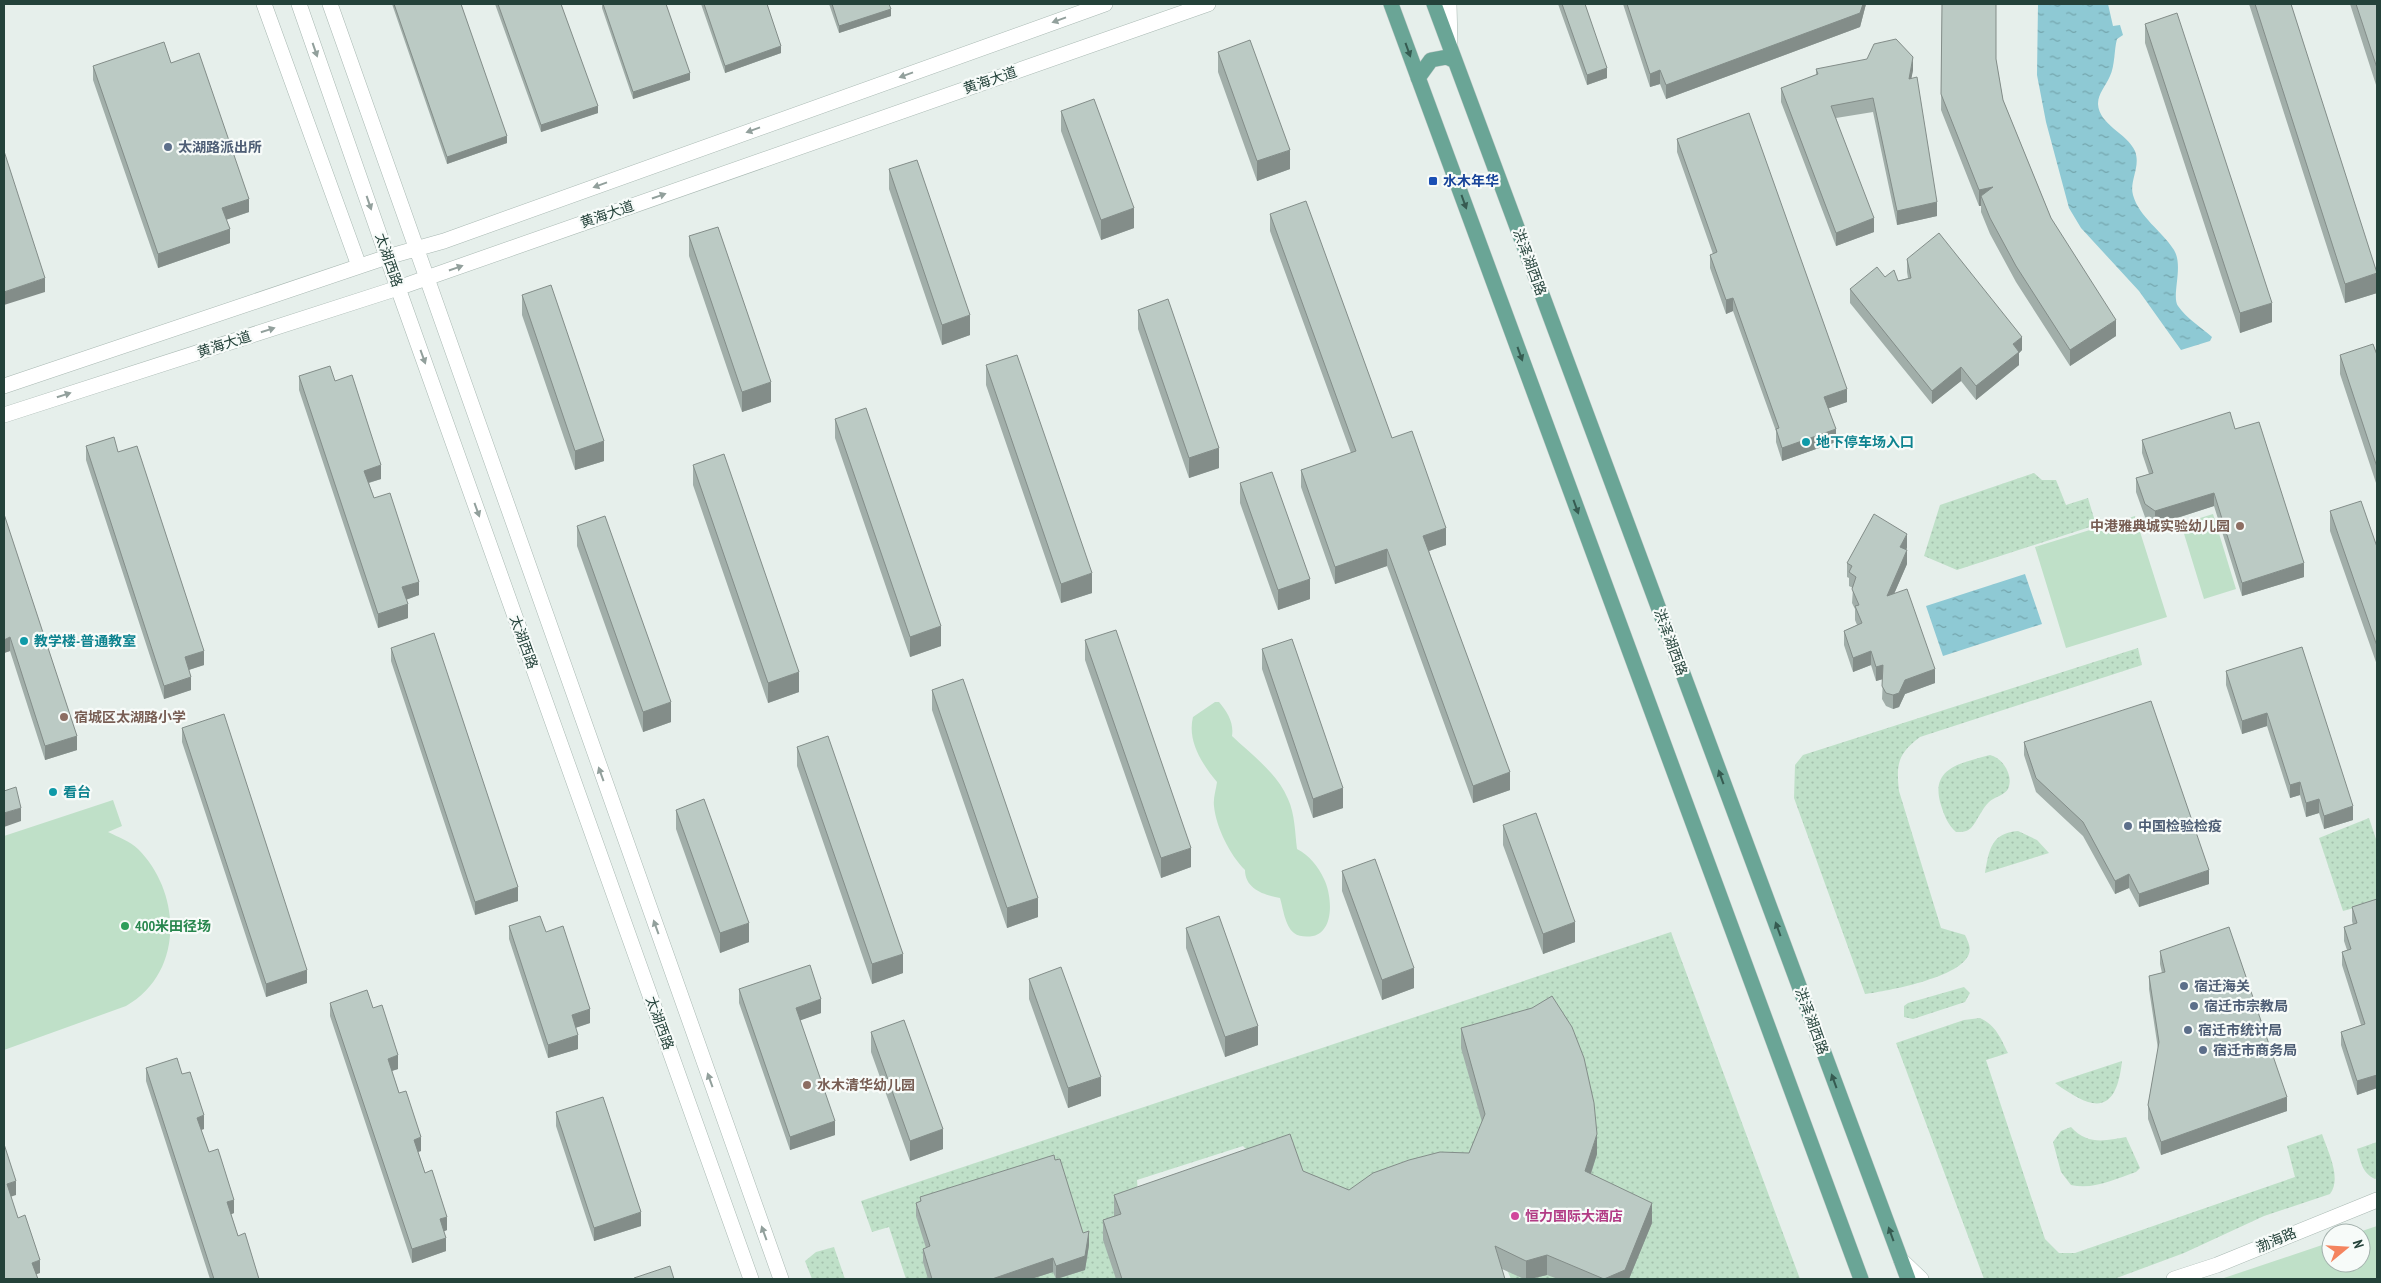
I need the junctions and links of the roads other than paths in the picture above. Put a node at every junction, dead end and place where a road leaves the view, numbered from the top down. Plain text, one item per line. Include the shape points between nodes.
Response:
1 (264, 4) edge
2 (299, 4) edge
3 (330, 4) edge
4 (1105, 4) edge
5 (1208, 4) edge
6 (1391, 4) edge
7 (1434, 4) edge
8 (1449, 4) edge
9 (1450, 45) junction
10 (1455, 61) junction
11 (1418, 78) junction
12 (416, 249) junction
13 (387, 257) junction
14 (359, 266) junction
15 (425, 278) junction
16 (398, 288) junction
17 (4, 386) edge
18 (4, 415) edge
19 (2377, 1200) edge
20 (1901, 1260) junction
21 (1861, 1278) edge
22 (752, 1279) edge
23 (781, 1279) edge
24 (1908, 1279) edge
25 (1921, 1279) edge
26 (2174, 1279) edge

1 - 14 street
2 -> 13 street, 太湖西路
3 - 12 street, 太湖西路
4 -> 12 street
15 -> 5 street, 黄海大道
6 -> 11 main road
7 - 9 main road, 洪泽湖西路
8 - 9 street
9 - 10 main road, 洪泽湖西路
10 - 11 main road via 1439,57 1431,60
20 -> 10 main road, 洪泽湖西路
11 -> 21 main road
12 - 13 street
12 - 15 street, 太湖西路
13 - 14 street
13 - 16 street, 太湖西路
14 - 17 street
15 - 16 street, 黄海大道
23 -> 15 street, 太湖西路
18 -> 16 street, 黄海大道
16 -> 22 street, 太湖西路
19 - 26 street, 渤海路 via 2217,1265
20 - 24 main road, 洪泽湖西路
20 - 25 street

